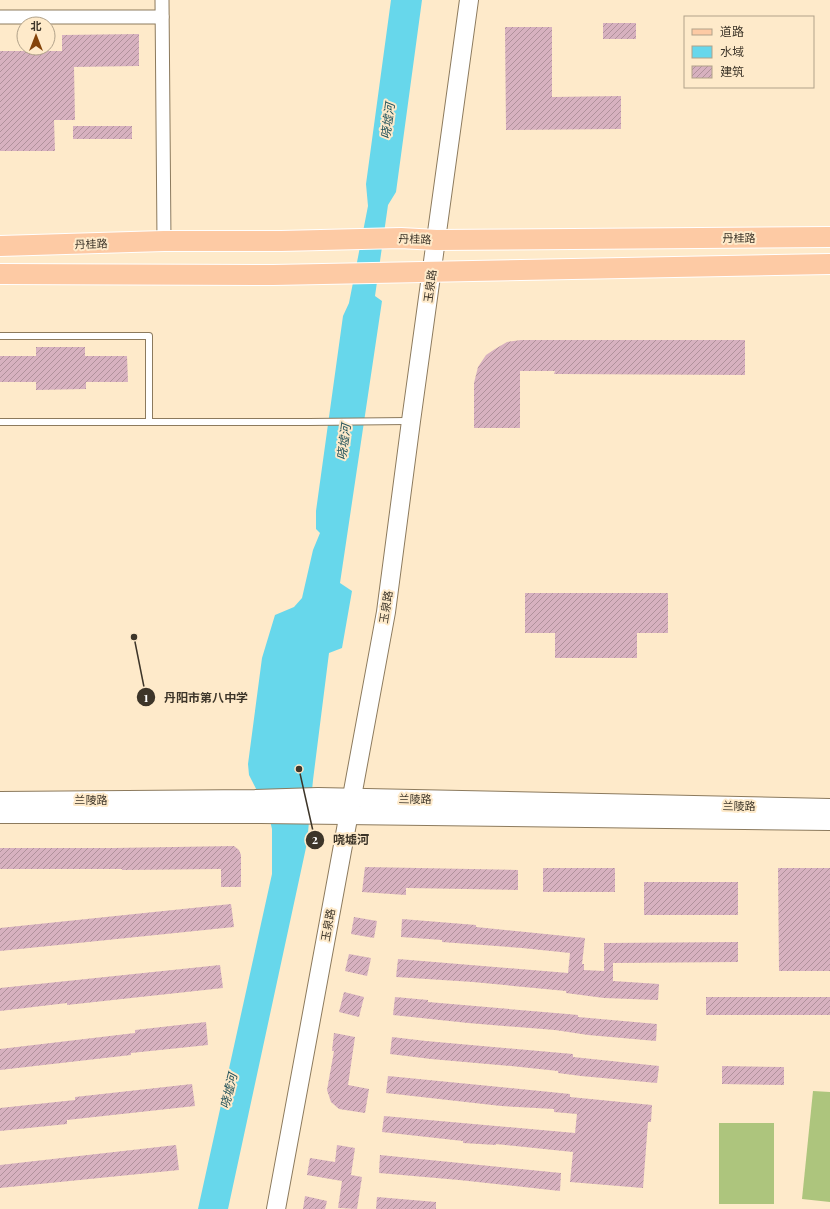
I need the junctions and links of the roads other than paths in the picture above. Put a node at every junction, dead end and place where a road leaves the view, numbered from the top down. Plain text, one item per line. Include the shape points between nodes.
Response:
1 (162, 0) edge
2 (469, 0) edge
3 (0, 16) edge
4 (162, 17) junction
5 (830, 237) edge
6 (436, 240) junction
7 (164, 241) junction
8 (0, 246) edge
9 (830, 264) edge
10 (432, 272) junction
11 (0, 274) edge
12 (0, 336) edge
13 (411, 421) junction
14 (0, 422) edge
15 (150, 422) junction
16 (0, 801) edge
17 (350, 806) junction
18 (258, 807) junction
19 (830, 808) edge
20 (0, 814) edge
21 (830, 821) edge
22 (276, 1209) edge

1 - 4 street
2 - 6 street, 玉泉路
3 - 4 street
4 - 7 street
5 - 6 main road, 丹桂路
6 - 7 main road, 丹桂路 via 401,238
6 - 10 street, 玉泉路
7 - 8 main road, 丹桂路
9 - 10 main road
10 - 11 main road
10 - 13 street, 玉泉路
12 - 15 lane via 150,336
13 - 15 lane
13 - 17 street, 玉泉路 via 386,612
14 - 15 lane
16 - 18 street, 兰陵路
17 - 18 street, 兰陵路
17 - 19 street, 兰陵路
17 - 21 street, 兰陵路
17 - 22 street, 玉泉路
18 - 20 street, 兰陵路

